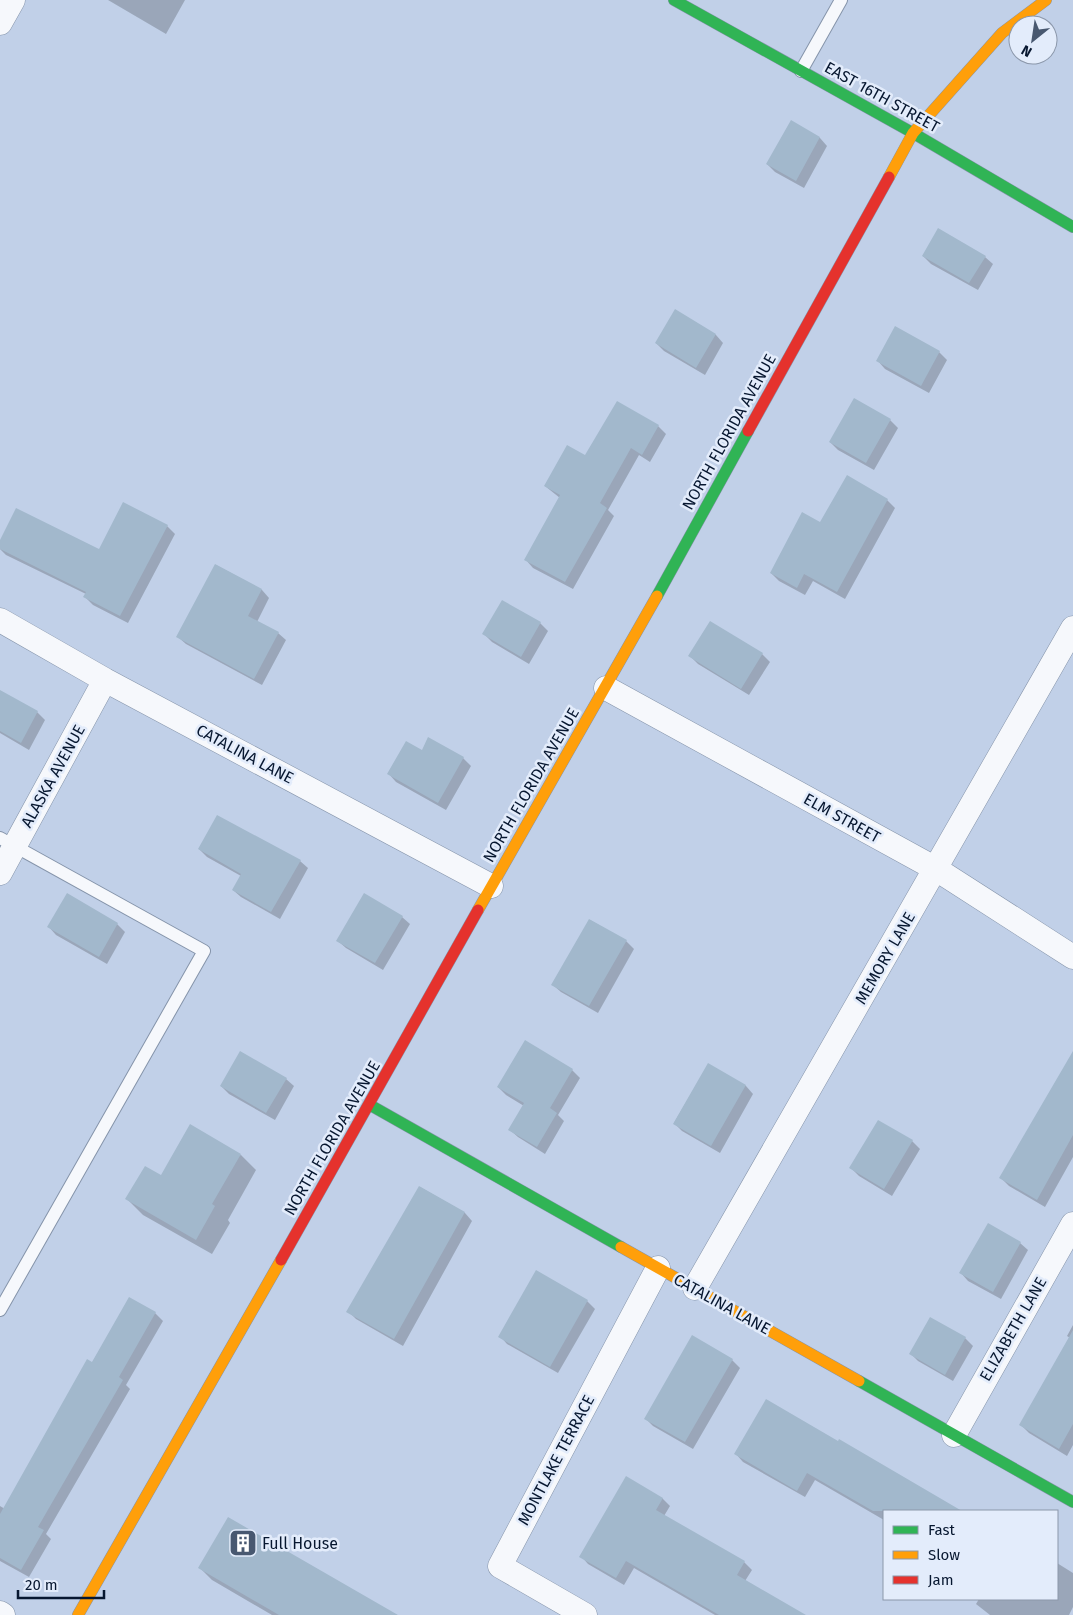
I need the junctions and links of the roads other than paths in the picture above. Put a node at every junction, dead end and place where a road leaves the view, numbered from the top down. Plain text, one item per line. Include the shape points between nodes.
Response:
1 (13, 0) edge
2 (674, 0) edge
3 (841, 0) edge
4 (1046, 0) edge
5 (0, 23) edge
6 (801, 71) junction
7 (913, 132) junction
8 (1073, 227) edge
9 (0, 620) edge
10 (1073, 628) edge
11 (105, 680) junction
12 (606, 688) junction
13 (7, 842) edge
14 (936, 869) junction
15 (0, 873) edge
16 (491, 886) junction
17 (1073, 957) edge
18 (370, 1105) junction
19 (1073, 1224) edge
20 (658, 1268) junction
21 (695, 1288) junction
22 (0, 1310) edge
23 (954, 1435) junction
24 (1073, 1502) edge
25 (78, 1615) edge
26 (585, 1615) edge

1 - 5 street
2 - 6 main road, EAST 16TH STREET
3 - 6 lane
4 - 7 main road, NORTH FLORIDA AVENUE via 1002,33
6 - 7 main road, EAST 16TH STREET
7 - 8 main road, EAST 16TH STREET
7 - 12 main road, NORTH FLORIDA AVENUE
9 - 11 street, CATALINA LANE
10 - 14 street, MEMORY LANE
11 - 13 street, ALASKA AVENUE
11 - 16 street, CATALINA LANE
12 - 14 street, ELM STREET
12 - 16 main road, NORTH FLORIDA AVENUE
13 - 15 street, ALASKA AVENUE
13 - 22 lane via 204,951
14 - 17 street, ELM STREET
14 - 21 street, MEMORY LANE
16 - 18 main road, NORTH FLORIDA AVENUE
18 - 20 main road, CATALINA LANE
18 - 25 main road, NORTH FLORIDA AVENUE
19 - 23 street, ELIZABETH LANE
20 - 21 main road, CATALINA LANE
20 - 26 street, MONTLAKE TERRACE via 500,1566
21 - 23 main road, CATALINA LANE
23 - 24 main road, CATALINA LANE

